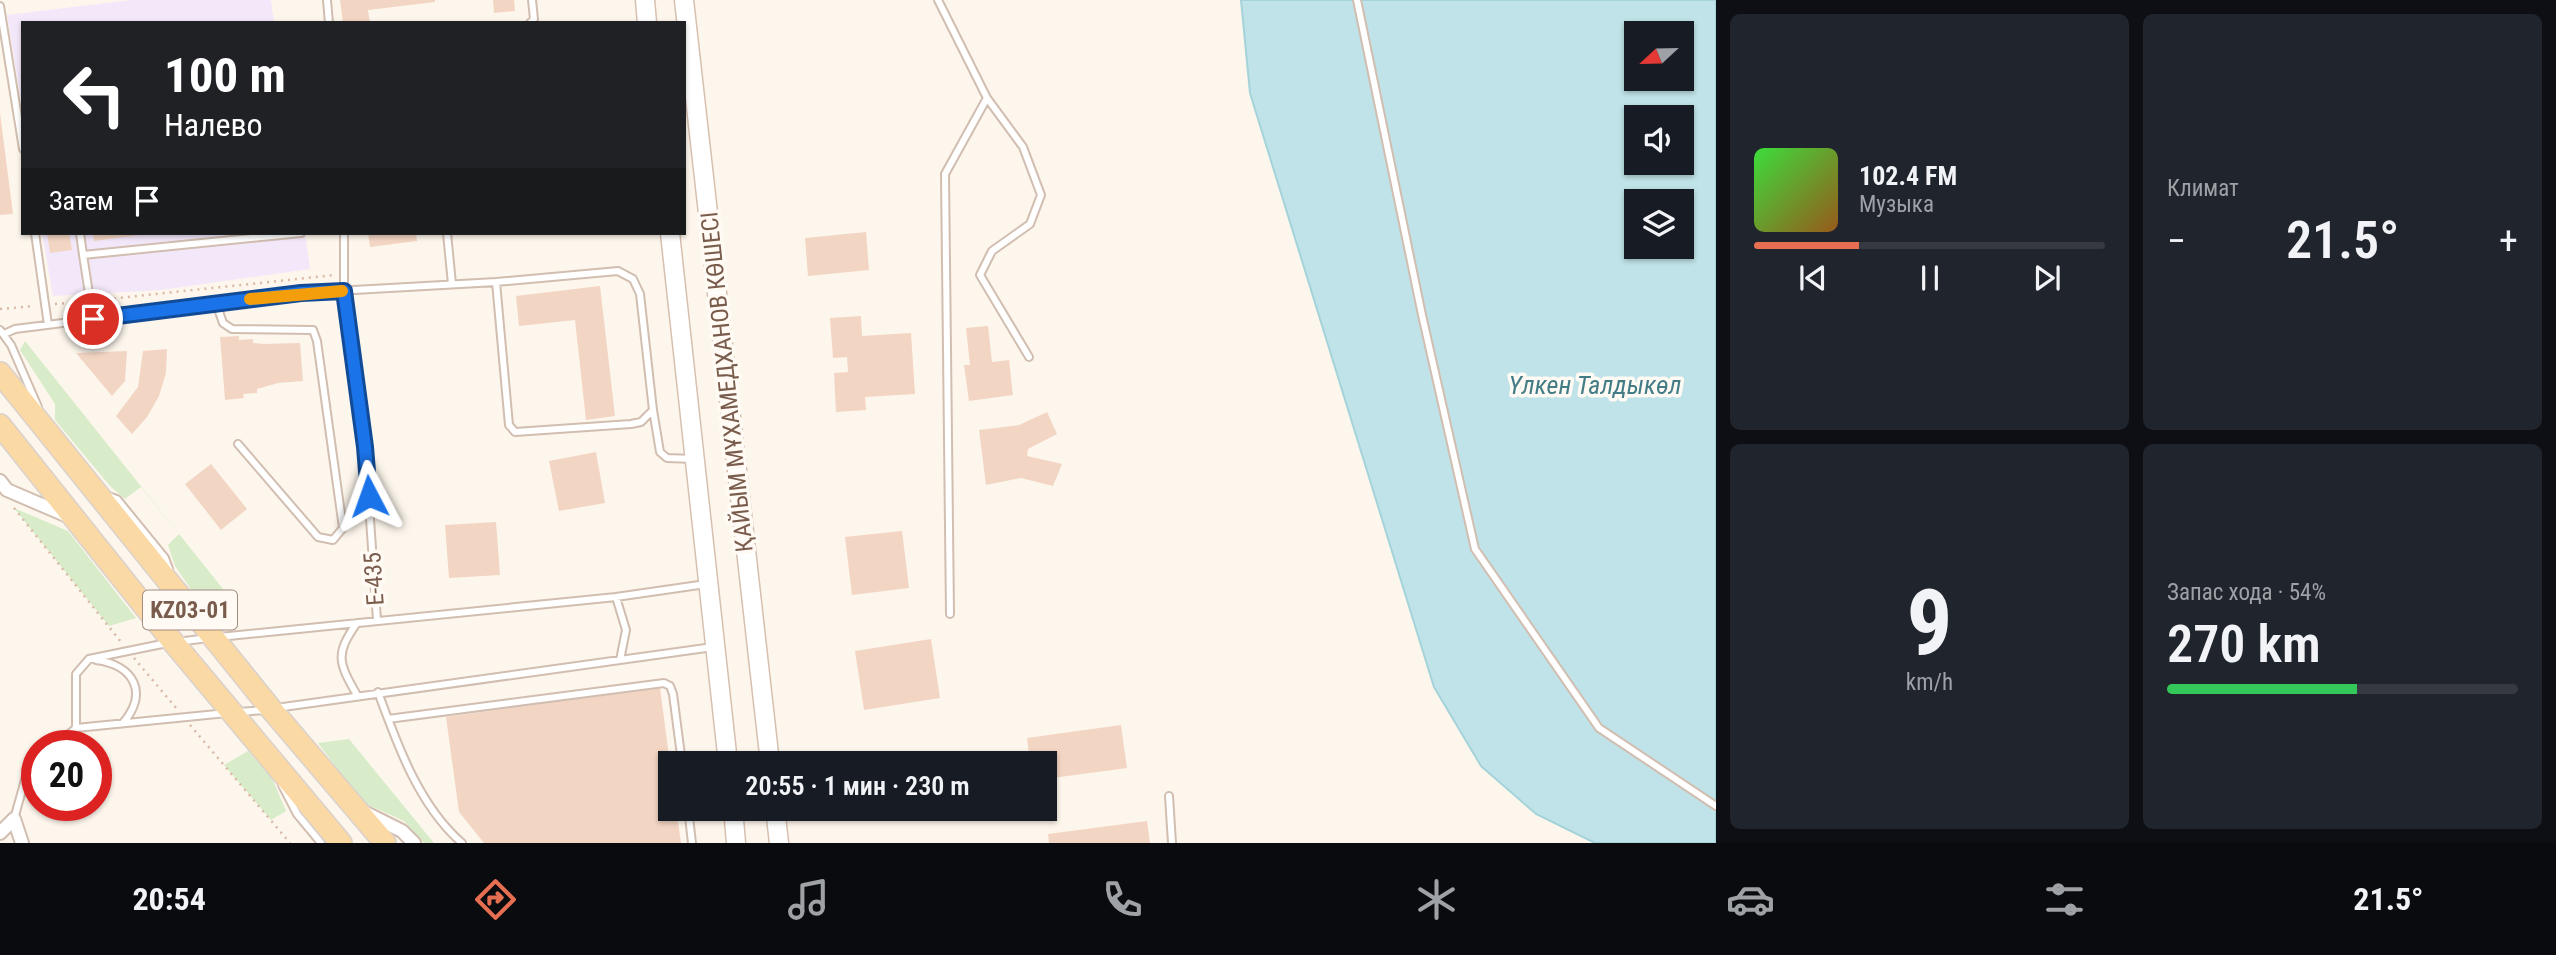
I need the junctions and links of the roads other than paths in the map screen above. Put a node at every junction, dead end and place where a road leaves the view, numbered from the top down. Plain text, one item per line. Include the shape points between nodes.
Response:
1 (327, 0) edge
2 (532, 0) edge
3 (645, 0) edge
4 (684, 0) edge
5 (938, 0) edge
6 (1357, 0) edge
7 (0, 6) edge
8 (329, 21) edge
9 (532, 21) edge
10 (647, 21) edge
11 (987, 97) junction
12 (21, 137) edge
13 (36, 235) edge
14 (80, 235) edge
15 (271, 235) edge
16 (344, 235) edge
17 (447, 235) edge
18 (670, 235) edge
19 (83, 255) junction
20 (496, 282) junction
21 (452, 284) junction
22 (344, 291) junction
23 (216, 303) junction
24 (93, 319) junction
25 (48, 324) junction
26 (2, 332) edge
27 (1029, 357) dead end
28 (0, 373) edge
29 (653, 410) junction
30 (0, 425) edge
31 (50, 435) junction
32 (238, 444) dead end
33 (695, 459) junction
34 (0, 481) edge
35 (72, 518) junction
36 (708, 584) junction
37 (616, 597) junction
38 (950, 614) dead end
39 (377, 620) junction
40 (358, 623) junction
41 (214, 638) junction
42 (173, 642) junction
43 (715, 646) junction
44 (89, 659) junction
45 (620, 660) junction
46 (378, 692) junction
47 (357, 695) junction
48 (271, 709) junction
49 (230, 713) junction
50 (388, 719) junction
51 (123, 723) junction
52 (76, 727) junction
53 (73, 730) edge
54 (680, 751) edge
55 (727, 751) edge
56 (769, 751) edge
57 (271, 761) junction
58 (21, 794) edge
59 (1169, 796) dead end
60 (1716, 806) edge
61 (355, 808) junction
62 (14, 819) junction
63 (689, 821) edge
64 (734, 821) edge
65 (776, 821) edge
66 (0, 834) edge
67 (22, 843) edge
68 (321, 843) edge
69 (341, 843) edge
70 (385, 843) edge
71 (414, 843) edge
72 (462, 843) edge
73 (692, 843) edge
74 (736, 843) edge
75 (779, 843) edge
76 (1172, 843) edge

1 - 8 lane
2 - 9 lane
3 - 10 main road
4 - 56 main road, ҚАЙЫМ МҰХАМЕДХАНОВ КӨШЕСІ
5 - 11 lane
6 - 60 lane via 1475,548 1599,728
7 - 12 lane
11 - 27 lane via 1023,147 1041,195 1030,224 992,251 980,275
11 - 38 lane via 945,174
13 - 25 lane
14 - 19 lane
15 - 19 lane
16 - 22 lane, Е-435
17 - 21 lane
18 - 33 main road, ҚАЙЫМ МҰХАМЕДХАНОВ КӨШЕСІ
19 - 24 lane
20 - 21 lane
20 - 29 lane via 618,271 633,279 640,294
20 - 29 lane via 509,425 515,432 631,424 641,422
21 - 22 lane
22 - 23 lane
22 - 39 lane, Е-435 via 365,447
23 - 24 lane
23 - 32 lane via 223,323 232,329 313,330 343,528 333,540 318,537
24 - 25 lane
25 - 26 lane
26 - 31 lane
28 - 31 main road, KZ03-01
29 - 33 lane via 660,452 667,458
30 - 35 main road, KZ03-01
31 - 41 main road, KZ03-01
33 - 36 main road, ҚАЙЫМ МҰХАМЕДХАНОВ КӨШЕСІ
34 - 35 street via 7,490
35 - 42 main road, KZ03-01
36 - 37 lane
36 - 43 main road, ҚАЙЫМ МҰХАМЕДХАНОВ КӨШЕСІ
37 - 39 lane
37 - 45 lane via 626,629
39 - 40 lane, Е-435
40 - 41 lane, Е-435
40 - 47 lane via 343,643 340,658
41 - 42 lane, Е-435
41 - 48 main road, KZ03-01
42 - 44 lane, Е-435
42 - 49 main road, KZ03-01
43 - 45 lane
43 - 55 main road, ҚАЙЫМ МҰХАМЕДХАНОВ КӨШЕСІ
44 - 51 lane via 118,666 135,684 137,702
44 - 52 lane via 76,674
45 - 46 lane
46 - 47 lane
46 - 50 lane
47 - 48 lane
48 - 49 lane
48 - 61 main road, KZ03-01
49 - 51 lane
49 - 57 main road, KZ03-01
50 - 54 lane via 664,683 673,694
50 - 72 lane via 416,781 450,833
51 - 52 lane
52 - 53 lane
57 - 68 lane via 297,814
57 - 69 main road, KZ03-01
58 - 62 lane
59 - 76 lane
61 - 70 main road, KZ03-01
61 - 71 street via 402,831
62 - 66 street
62 - 67 street
63 - 73 lane
64 - 74 main road
65 - 75 main road

